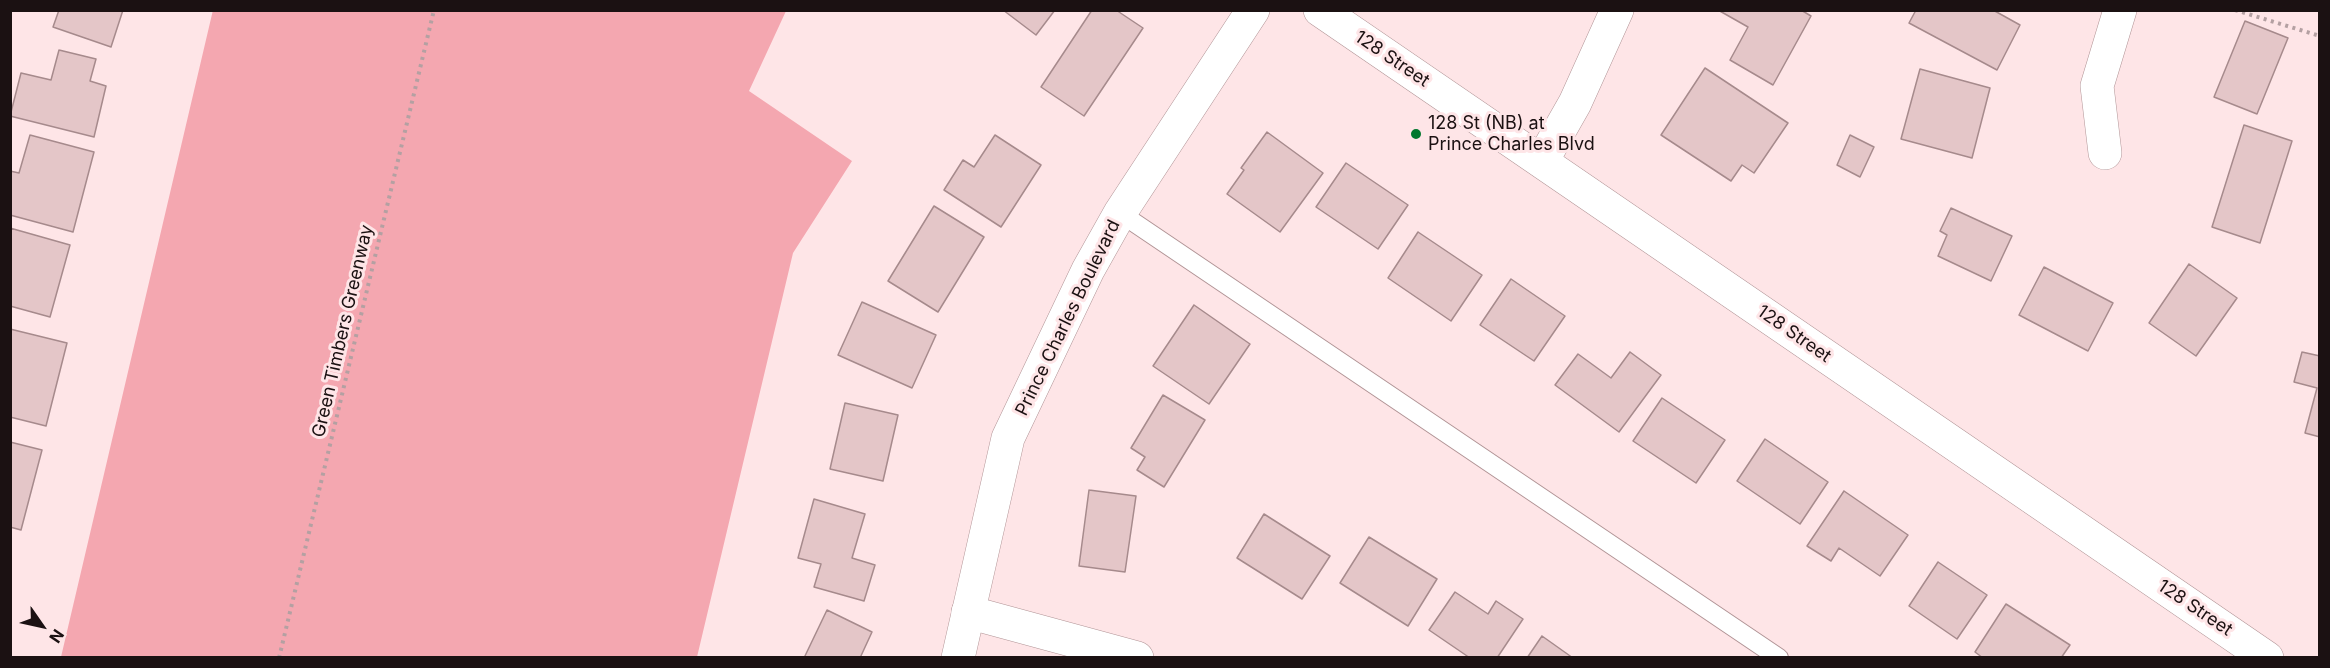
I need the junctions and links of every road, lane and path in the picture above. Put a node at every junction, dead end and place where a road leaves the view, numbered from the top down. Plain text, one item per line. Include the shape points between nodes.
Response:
1 (434, 10) edge
2 (1252, 10) edge
3 (1320, 10) edge
4 (1617, 10) edge
5 (2120, 10) edge
6 (2235, 10) edge
7 (2319, 36) edge
8 (2105, 153) dead end
9 (1542, 160) junction
10 (1120, 213) junction
11 (968, 612) junction
12 (279, 657) edge
13 (958, 657) edge
14 (1137, 657) edge
15 (1779, 657) edge
16 (2267, 657) edge

1 - 12 path, Green Timbers Greenway
2 - 10 street, Prince Charles Boulevard
3 - 9 street, 128 Street
4 - 9 street via 1575,103
5 - 8 street via 2097,86
6 - 7 path
9 - 16 street, 128 Street
10 - 11 street, Prince Charles Boulevard via 1088,270 1008,438
10 - 15 lane
11 - 13 street, Prince Charles Boulevard
11 - 14 street

